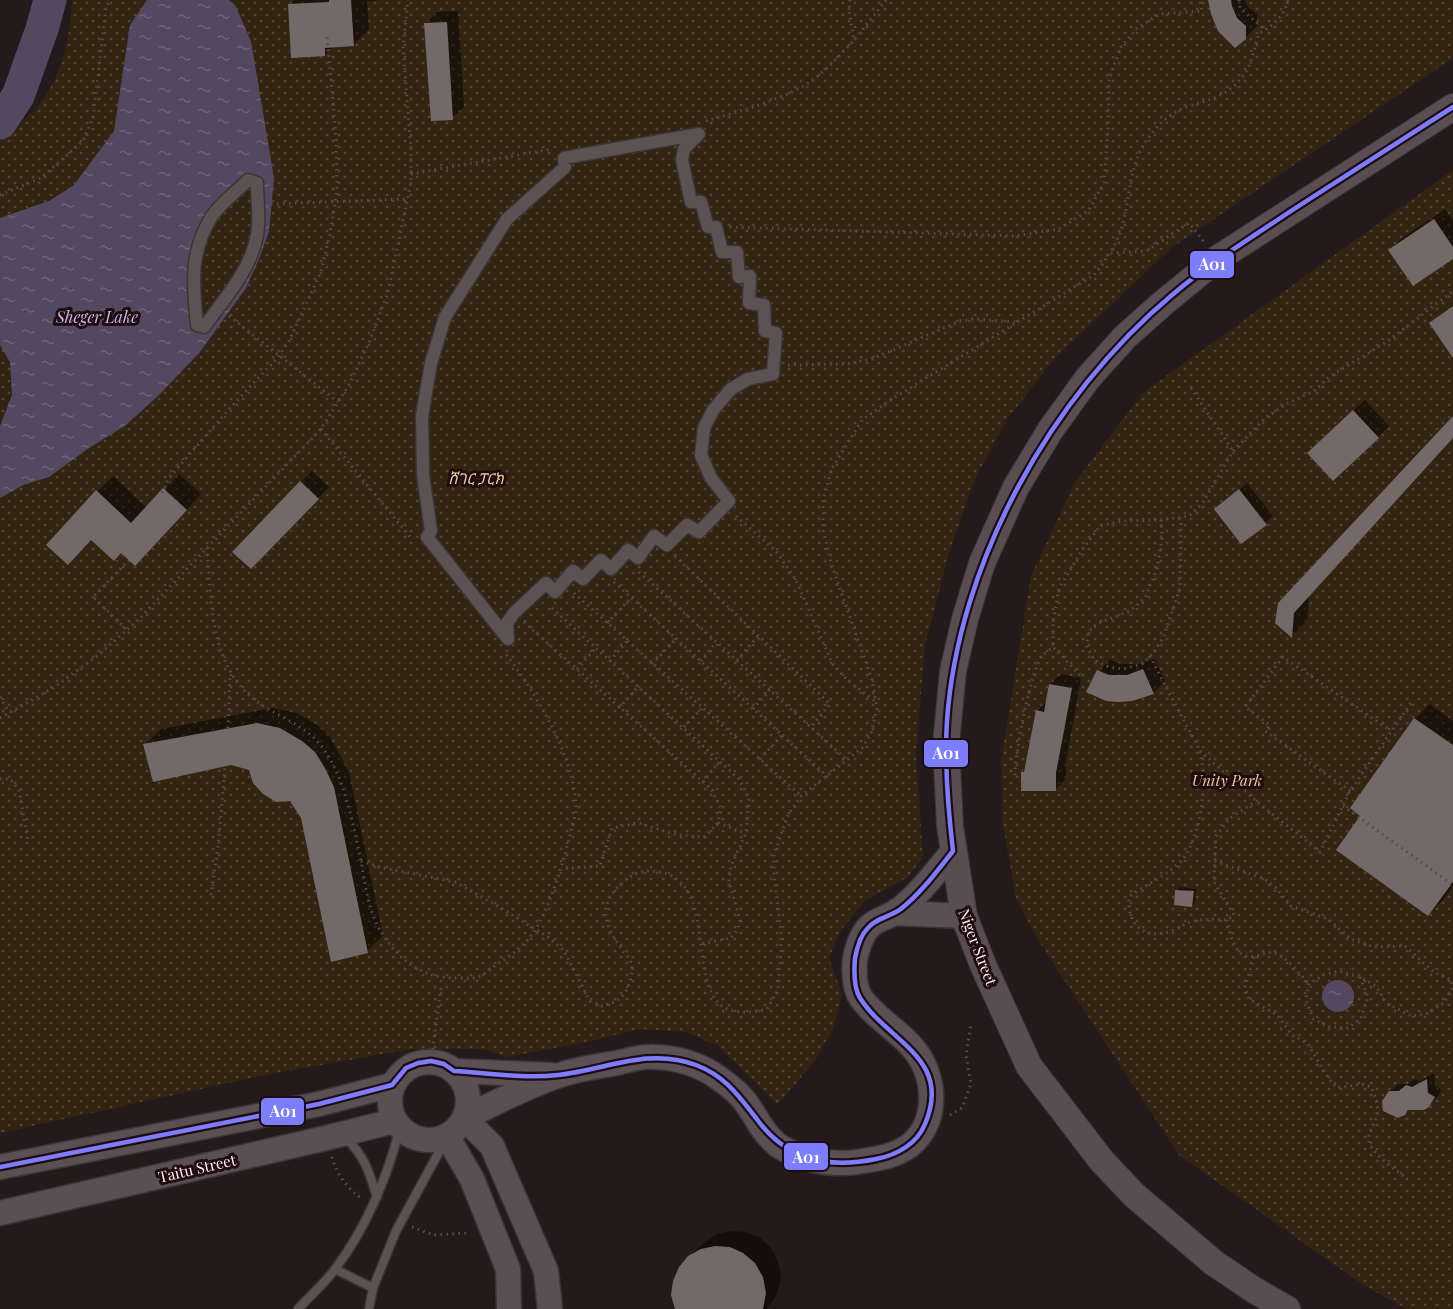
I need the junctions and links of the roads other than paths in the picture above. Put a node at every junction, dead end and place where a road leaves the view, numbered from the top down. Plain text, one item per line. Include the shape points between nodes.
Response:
1 (1453, 107) edge
2 (248, 180) joint
3 (536, 593) joint
4 (953, 851) junction
5 (894, 913) junction
6 (964, 916) junction
7 (454, 1071) junction
8 (560, 1075) junction
9 (392, 1085) junction
10 (465, 1118) junction
11 (397, 1124) junction
12 (342, 1134) junction
13 (447, 1136) junction
14 (0, 1167) edge
15 (377, 1197) junction
16 (0, 1213) edge
17 (335, 1269) junction
18 (373, 1288) junction
19 (298, 1309) edge
20 (369, 1309) edge
21 (509, 1309) edge
22 (550, 1309) edge
23 (1287, 1309) edge

1 - 4 main road, Niger Street via 1217,259 1125,337 1088,378 1051,429 1016,487 982,563 953,671 945,744
2 - 2 street via 212,215 198,247 192,280 197,325 204,327 245,270 257,235 257,183
3 - 3 street via 507,623 508,639 427,537 431,531 423,476 422,416 431,363 445,317 507,219 565,167 564,158 699,134 684,149 682,160 691,202 701,202 708,227 716,227 722,252 737,252 739,277 750,276 749,303 764,305 765,331 776,333 773,374 748,379 731,389 704,428 701,455 711,478 729,501 699,532 687,525 667,545 654,536 638,558 628,550 611,569 601,560 582,579 573,571 555,592 546,583
4 - 5 main road via 923,887
4 - 6 main road, Niger Street
5 - 6 main road
5 - 8 main road via 869,926 855,958 855,976 860,997 912,1047 925,1065 930,1082 932,1105 925,1127 900,1152 838,1164 799,1156 781,1147 746,1103 717,1077 697,1065 674,1059 651,1056
6 - 23 main road, Niger Street via 1029,1066 1101,1160 1134,1195 1214,1263
7 - 8 main road
7 - 9 main road via 431,1061 418,1063 406,1068
7 - 10 main road via 467,1093
8 - 10 main road
9 - 11 main road via 389,1107
9 - 14 main road via 319,1104
10 - 13 main road
10 - 22 main road via 492,1146 546,1271
11 - 12 main road, Taitu Street
11 - 13 main road via 410,1136 422,1140
11 - 15 lane via 392,1158
12 - 15 lane via 359,1150
12 - 16 main road, Taitu Street
13 - 18 lane via 396,1231
13 - 21 main road via 472,1179 508,1269
15 - 17 lane
17 - 18 lane
17 - 19 lane
18 - 20 lane

